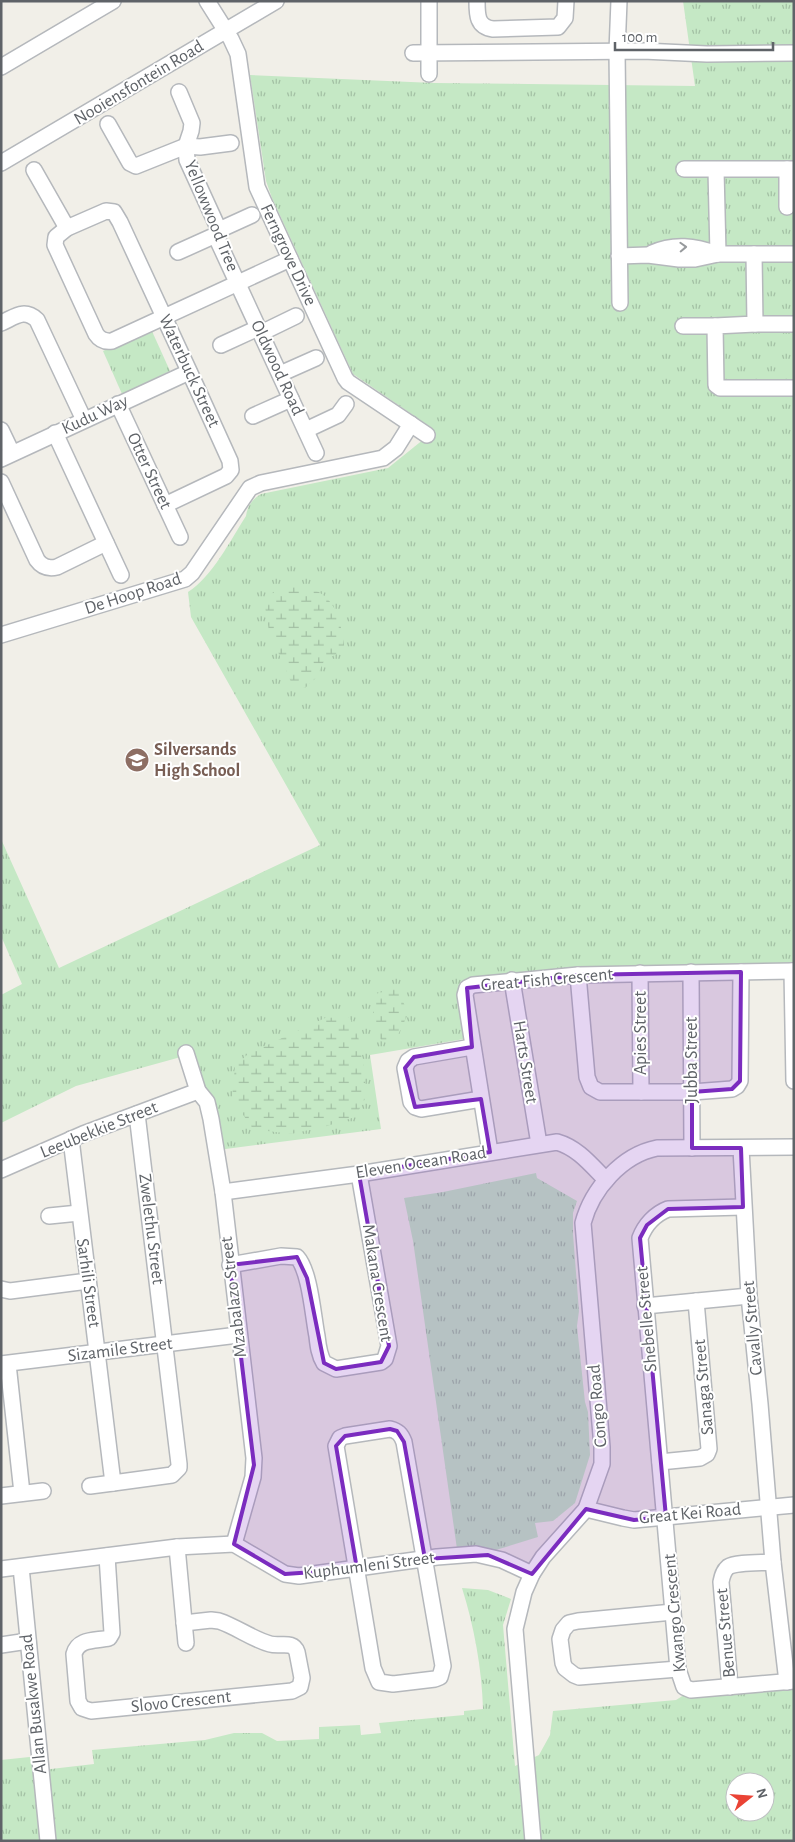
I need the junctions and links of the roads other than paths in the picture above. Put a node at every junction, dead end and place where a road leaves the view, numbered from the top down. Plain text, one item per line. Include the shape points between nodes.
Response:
1 (113, 1) edge
2 (208, 1) edge
3 (276, 1) edge
4 (429, 1) edge
5 (477, 1) edge
6 (566, 1) edge
7 (619, 1) edge
8 (226, 31) junction
9 (616, 51) junction
10 (421, 53) junction
11 (794, 53) edge
12 (1, 67) edge
13 (429, 74) dead end
14 (178, 92) dead end
15 (108, 124) dead end
16 (231, 143) dead end
17 (186, 146) junction
18 (1, 163) edge
19 (684, 169) dead end
20 (790, 169) edge
21 (34, 170) dead end
22 (716, 170) junction
23 (787, 207) dead end
24 (252, 215) dead end
25 (67, 228) junction
26 (218, 232) junction
27 (178, 252) dead end
28 (718, 254) junction
29 (754, 254) junction
30 (794, 254) edge
31 (619, 256) junction
32 (290, 259) junction
33 (238, 283) junction
34 (620, 303) dead end
35 (296, 316) dead end
36 (164, 317) junction
37 (1, 323) edge
38 (755, 324) junction
39 (794, 324) edge
40 (683, 326) dead end
41 (715, 326) junction
42 (259, 330) junction
43 (221, 345) dead end
44 (316, 358) dead end
45 (190, 372) junction
46 (280, 374) junction
47 (794, 388) edge
48 (291, 399) junction
49 (118, 404) junction
50 (346, 404) dead end
51 (253, 416) dead end
52 (84, 420) junction
53 (411, 424) junction
54 (1, 430) edge
55 (306, 430) junction
56 (55, 433) junction
57 (427, 435) dead end
58 (316, 453) dead end
59 (7, 456) edge
60 (1, 482) edge
61 (165, 505) junction
62 (180, 537) dead end
63 (106, 543) junction
64 (121, 575) dead end
65 (1, 636) edge
66 (793, 971) edge
67 (691, 972) junction
68 (741, 972) junction
69 (640, 973) junction
70 (578, 975) junction
71 (512, 980) junction
72 (472, 1047) junction
73 (186, 1053) dead end
74 (794, 1081) edge
75 (198, 1091) junction
76 (641, 1092) junction
77 (692, 1092) junction
78 (481, 1099) junction
79 (137, 1114) junction
80 (71, 1139) junction
81 (538, 1144) junction
82 (794, 1147) edge
83 (692, 1148) junction
84 (741, 1148) junction
85 (490, 1152) junction
86 (1, 1170) edge
87 (359, 1174) junction
88 (606, 1180) junction
89 (223, 1192) junction
90 (743, 1207) junction
91 (79, 1213) junction
92 (49, 1216) dead end
93 (230, 1265) junction
94 (88, 1281) junction
95 (1, 1289) edge
96 (749, 1296) junction
97 (696, 1301) junction
98 (645, 1306) junction
99 (238, 1335) junction
100 (166, 1344) junction
101 (98, 1352) junction
102 (4, 1364) edge
103 (660, 1462) junction
104 (114, 1483) junction
105 (90, 1486) dead end
106 (43, 1491) dead end
107 (22, 1494) junction
108 (1, 1496) edge
109 (794, 1505) edge
110 (768, 1508) junction
111 (586, 1509) junction
112 (666, 1517) junction
113 (234, 1544) junction
114 (177, 1547) junction
115 (107, 1556) junction
116 (425, 1558) junction
117 (773, 1562) junction
118 (21, 1567) junction
119 (357, 1568) junction
120 (1, 1569) edge
121 (532, 1574) junction
122 (673, 1612) junction
123 (184, 1622) junction
124 (28, 1641) junction
125 (186, 1643) dead end
126 (1, 1645) edge
127 (678, 1669) junction
128 (790, 1681) edge
129 (730, 1687) junction
130 (48, 1841) edge
131 (533, 1841) edge

1 - 12 street
2 - 8 street, Ferngrove Drive
3 - 8 street, Nooiensfontein Road
4 - 10 street
5 - 6 street via 480,23 493,29 558,27 565,18
7 - 9 street
8 - 18 street, Nooiensfontein Road
8 - 32 street, Ferngrove Drive via 240,61 257,187
9 - 10 street
9 - 11 street
9 - 31 street
10 - 13 street
14 - 17 street, Yellowwood Tree via 192,123
15 - 17 street via 134,166
16 - 17 street
17 - 26 street, Yellowwood Tree via 187,160
19 - 22 street
20 - 22 street
20 - 23 street
21 - 25 street
22 - 28 street
24 - 26 street
25 - 36 street, Waterbuck Street via 106,211 114,212
25 - 36 street via 56,236 56,245 98,337 112,341
26 - 27 street
26 - 33 street, Yellowwood Tree via 218,241
28 - 29 street
28 - 31 street via 695,259
29 - 30 street
29 - 38 street
31 - 34 street
32 - 33 street
32 - 53 street, Ferngrove Drive via 345,378
33 - 36 street
33 - 42 street, Oldwood Road
35 - 42 street
36 - 45 street, Waterbuck Street
37 - 52 street via 24,314 31,314 37,320
38 - 39 street
38 - 41 street
40 - 41 street
41 - 47 street via 716,385 720,388
42 - 43 street
42 - 46 street, Oldwood Road
44 - 46 street
45 - 49 street, Kudu Way
45 - 61 street, Waterbuck Street via 231,468 223,478
46 - 48 street, Oldwood Road
48 - 51 street
48 - 55 street, Oldwood Road
49 - 52 street, Kudu Way
49 - 61 street, Otter Street
50 - 55 street via 338,415
52 - 56 street, Kudu Way
53 - 57 street, Ferngrove Drive
53 - 65 street, De Hoop Road via 396,448 383,458 250,488 185,579
54 - 59 street
55 - 58 street, Oldwood Road
56 - 59 street, Kudu Way
56 - 63 street
60 - 63 street via 42,566 57,567
61 - 62 street, Otter Street
63 - 64 street
66 - 68 street, Great Fish Crescent
66 - 74 street
67 - 68 street, Great Fish Crescent
67 - 69 street, Great Fish Crescent
67 - 77 street, Jubba Street
68 - 77 street via 740,1081 732,1089
69 - 70 street, Great Fish Crescent
69 - 76 street, Apies Street
70 - 71 street, Great Fish Crescent
70 - 76 street via 587,1077 591,1087 600,1092
71 - 72 street, Great Fish Crescent via 467,988 464,996
71 - 81 street, Harts Street
72 - 78 street, Great Fish Crescent
72 - 78 street via 414,1056 405,1068 411,1102 415,1107 421,1109
73 - 75 street, Mzabalazo Street
75 - 79 street, Leeubekkie Street
75 - 89 street, Mzabalazo Street via 209,1107
76 - 77 street
77 - 83 street, Jubba Street
78 - 85 street, Great Fish Crescent
79 - 80 street, Leeubekkie Street
79 - 100 street, Zwelethu Street
80 - 86 street, Leeubekkie Street
80 - 91 street, Sarhili Street
81 - 85 street, Eleven Ocean Road
81 - 88 street, Eleven Ocean Road via 557,1142 569,1145
82 - 84 street, Congo Road
83 - 84 street, Congo Road
83 - 88 street, Congo Road via 645,1151 622,1164
84 - 90 street, Cavally Street
85 - 87 street, Eleven Ocean Road
87 - 89 street, Eleven Ocean Road
87 - 93 street, Makana Crescent via 389,1346 381,1362 336,1369 324,1363 318,1348 307,1278 297,1257 281,1256
88 - 111 street, Congo Road via 587,1208 583,1223 602,1448 602,1464
89 - 93 street, Mzabalazo Street
90 - 96 street, Cavally Street
90 - 98 street, Shebelle Street via 668,1209 651,1221 640,1238
91 - 92 street, Sarhili Street
91 - 94 street, Sarhili Street
93 - 99 street, Mzabalazo Street
94 - 95 street via 10,1291
94 - 101 street, Sarhili Street
96 - 97 street
96 - 110 street, Cavally Street
97 - 98 street
97 - 103 street, Sanaga Street via 709,1449 700,1458
98 - 103 street, Shebelle Street
99 - 100 street, Sizamile Street
99 - 113 street, Mzabalazo Street via 254,1466 252,1484
100 - 101 street, Sizamile Street
100 - 104 street, Zwelethu Street via 179,1468 172,1474
101 - 102 street, Sizamile Street
101 - 104 street, Sarhili Street
102 - 107 street
103 - 112 street, Shebelle Street
104 - 105 street
106 - 107 street
107 - 108 street
109 - 110 street, Great Kei Road
110 - 112 street, Great Kei Road
110 - 117 street, Cavally Street
111 - 112 street, Great Kei Road via 629,1519
111 - 121 street, Congo Road via 543,1556
112 - 122 street, Kwango Crescent
113 - 114 street
113 - 119 street, Kuphumleni Street via 285,1574 299,1576
114 - 115 street
114 - 123 street
115 - 118 street
115 - 123 street, Slovo Crescent via 112,1633 109,1638 83,1642 75,1649 78,1701 82,1708 92,1711 292,1691 300,1687 302,1678 297,1652 291,1644 269,1644 219,1621
116 - 119 street, Kuphumleni Street
116 - 119 street via 443,1666 440,1677 428,1681 386,1684 376,1677
116 - 119 street via 401,1435 390,1429 350,1434 340,1438 336,1446
116 - 121 street, Kuphumleni Street via 476,1554
117 - 128 street, Cavally Street
117 - 129 street, Benue Street via 734,1565 726,1568 722,1576
118 - 120 street
118 - 124 street, Allan Busakwe Road
121 - 131 street, Congo Road via 515,1629
122 - 127 street, Kwango Crescent
122 - 127 street via 578,1621 569,1624 560,1639 565,1668 579,1677
123 - 125 street
124 - 126 street
124 - 130 street, Allan Busakwe Road
127 - 129 street, Kwango Crescent via 684,1688
128 - 129 street, Kwango Crescent

